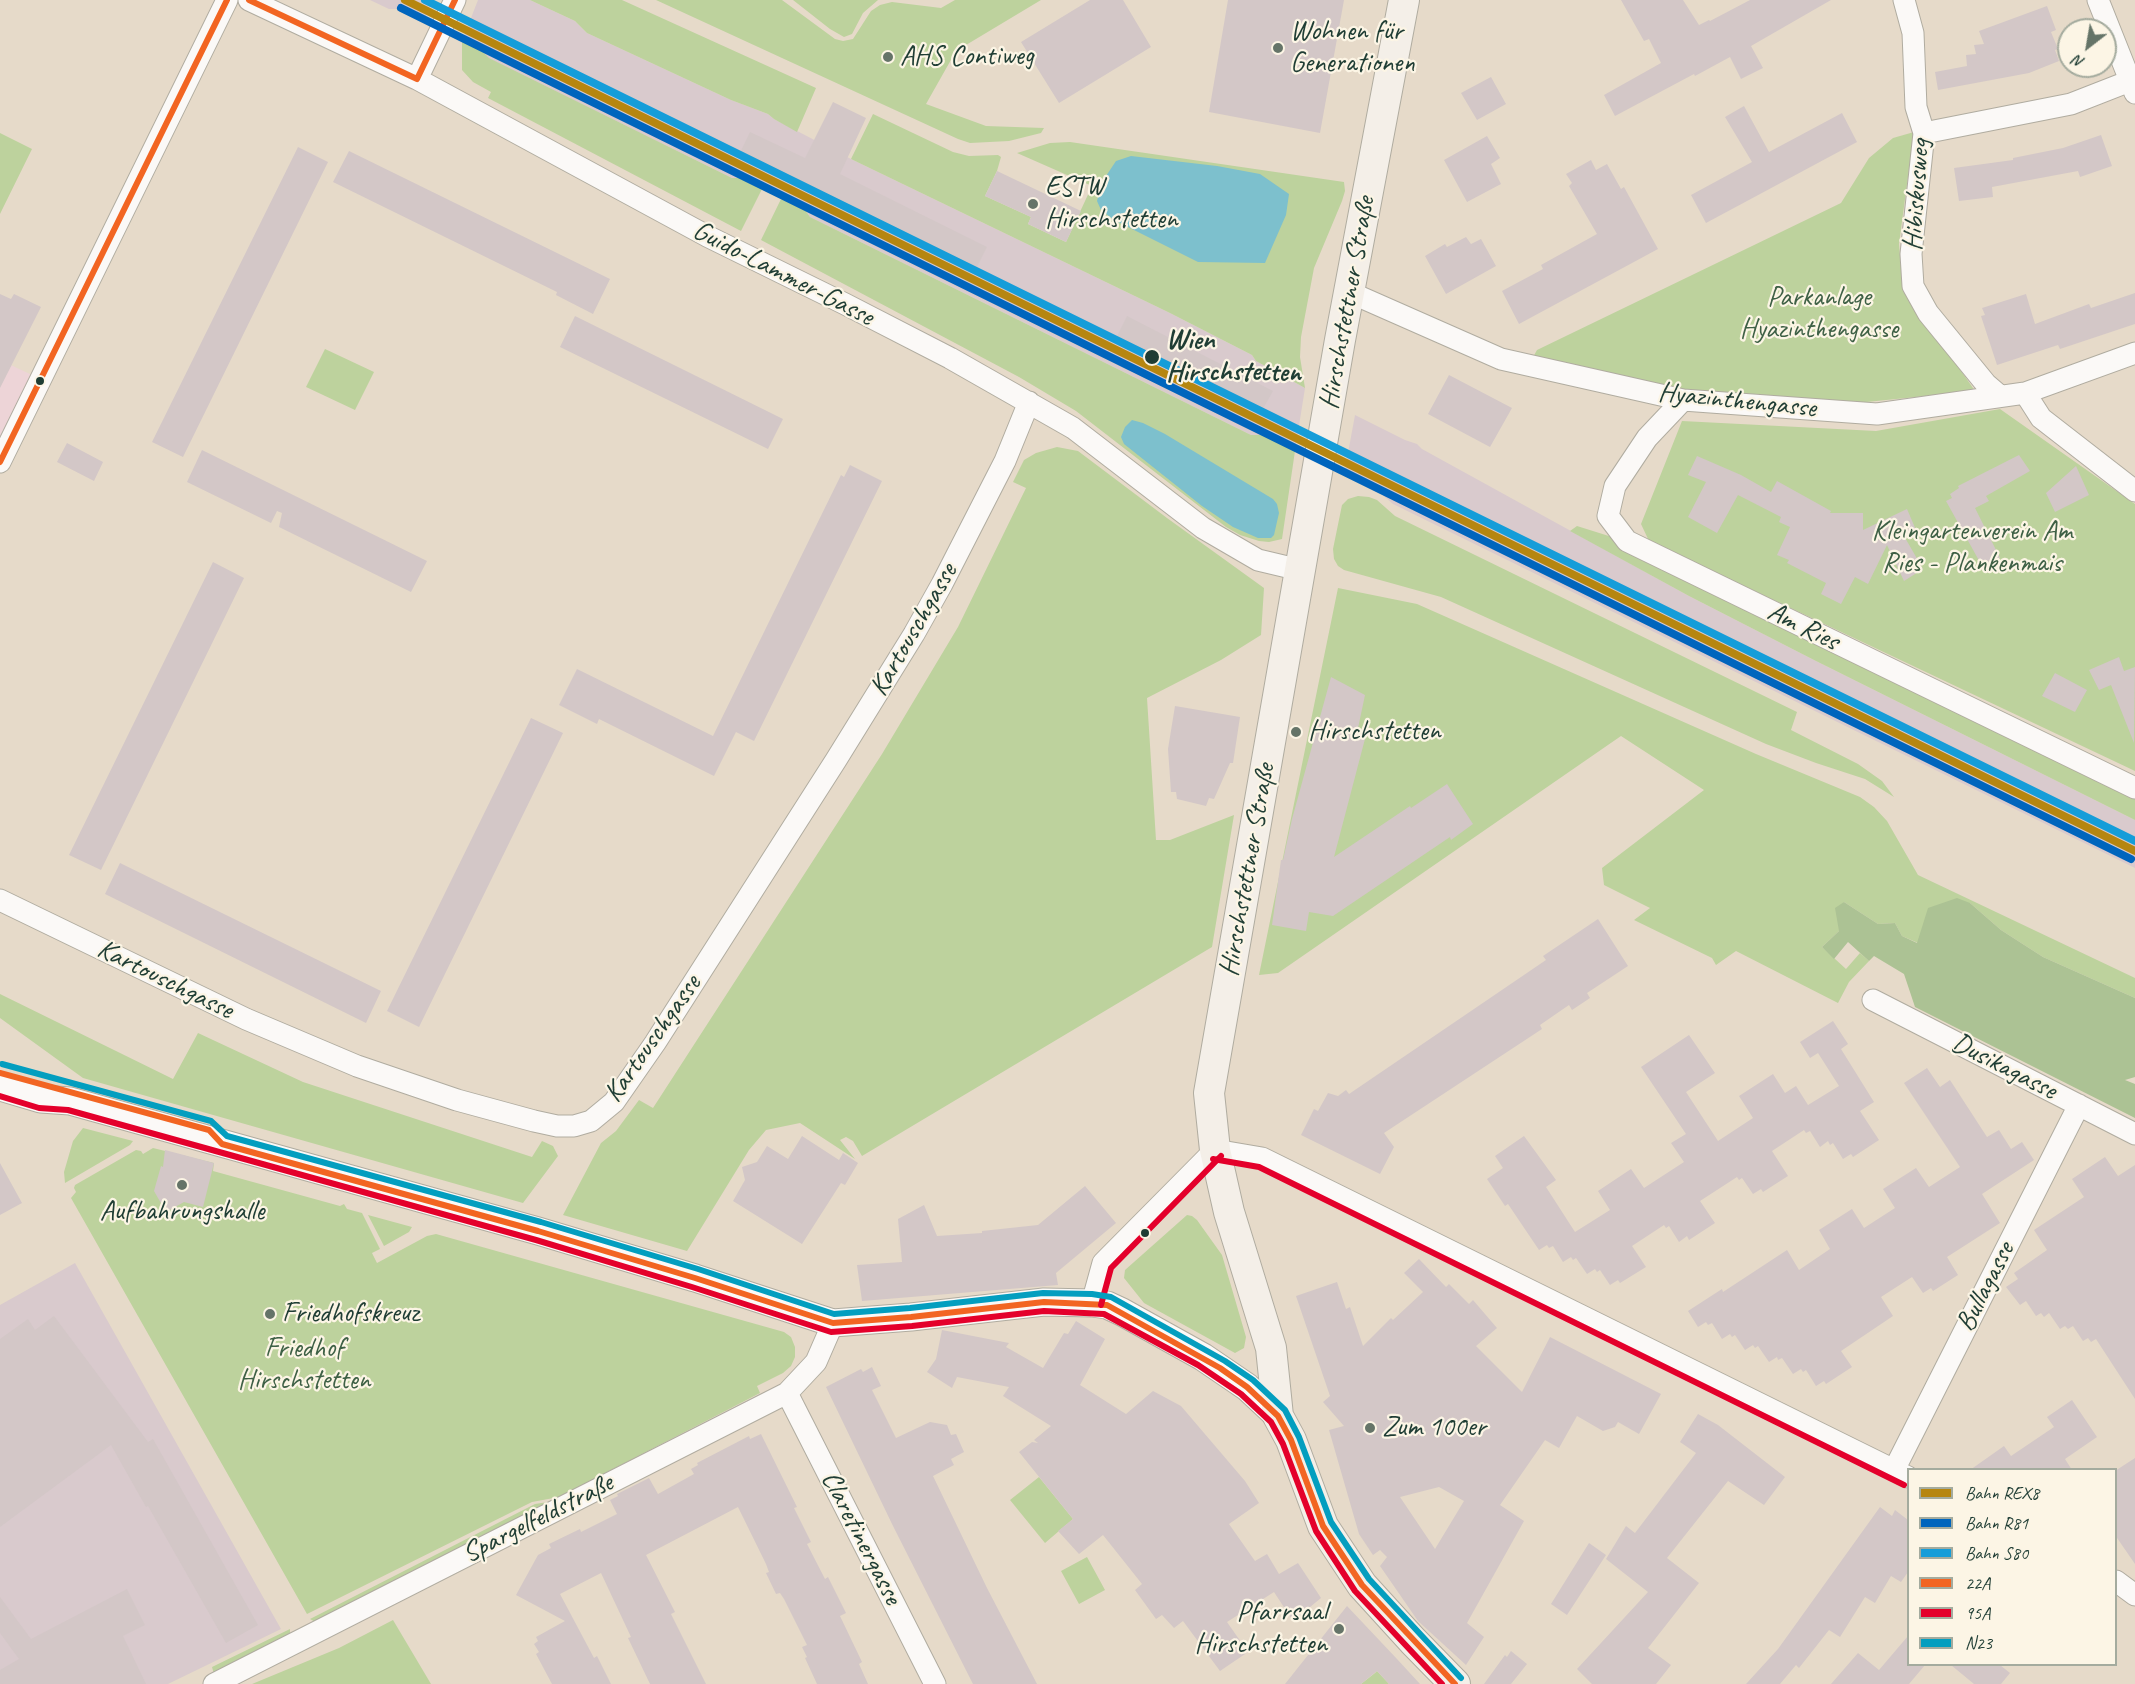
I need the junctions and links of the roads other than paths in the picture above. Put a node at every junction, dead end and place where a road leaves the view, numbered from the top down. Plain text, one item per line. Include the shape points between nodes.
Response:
1 (227, 0) edge
2 (249, 0) edge
3 (455, 0) edge
4 (1404, 0) edge
5 (1904, 0) edge
6 (2098, 0) edge
7 (417, 79) junction
8 (2133, 84) edge
9 (1924, 133) junction
10 (1349, 292) junction
11 (2135, 353) edge
12 (2025, 393) junction
13 (2000, 396) junction
14 (1683, 400) junction
15 (1029, 402) junction
16 (0, 462) edge
17 (2135, 491) edge
18 (1300, 570) junction
19 (2135, 788) edge
20 (0, 900) edge
21 (1874, 1000) dead end
22 (0, 1073) edge
23 (0, 1087) edge
24 (2079, 1105) junction
25 (2135, 1134) edge
26 (222, 1144) junction
27 (1215, 1150) junction
28 (1092, 1303) junction
29 (833, 1323) junction
30 (787, 1393) junction
31 (1278, 1416) junction
32 (1901, 1474) edge
33 (2117, 1582) edge
34 (2135, 1595) edge
35 (214, 1684) edge
36 (935, 1684) edge
37 (1455, 1684) edge

1 - 16 street
2 - 7 street, Guido-Lammer-Gasse
3 - 7 street
4 - 10 main road, Hirschstettner Straße
5 - 9 street, Hibiskusweg via 1912,33 1916,107
6 - 8 street
7 - 15 street, Guido-Lammer-Gasse via 648,205 881,322
8 - 9 street via 2071,104
9 - 13 street, Hibiskusweg via 1911,254 1913,286 1928,313
10 - 14 street, Hyazinthengasse via 1501,359
10 - 18 main road, Hirschstettner Straße
11 - 12 street, Hyazinthengasse
12 - 13 street, Hyazinthengasse
12 - 17 street via 2041,418
13 - 14 street, Hyazinthengasse via 1877,414
14 - 19 street, Am Ries via 1647,438 1615,486 1608,516 1627,541
15 - 18 street, Guido-Lammer-Gasse via 1073,428 1203,528 1258,560
15 - 20 street, Kartouschgasse via 1005,461 914,634 655,1043 614,1102 591,1122 557,1126 534,1121 366,1070 246,1019
18 - 27 main road, Hirschstettner Straße via 1209,1094
21 - 24 street, Dusikagasse
22 - 26 street via 209,1131
23 - 26 street via 41,1099 70,1101
24 - 25 street, Dusikagasse
24 - 32 street, Bullagasse
26 - 29 street via 538,1231
27 - 28 street via 1103,1263
27 - 31 main road, Hirschstettner Straße via 1229,1212 1271,1348
27 - 32 street via 1262,1158
28 - 29 street via 1044,1302
28 - 31 street via 1122,1312 1203,1357 1248,1387
29 - 30 street, Spargelfeldstraße via 816,1362
30 - 35 street, Spargelfeldstraße
30 - 36 street, Claretinergasse
31 - 37 main road, Hirschstettner Straße via 1323,1526 1362,1585
33 - 34 street

